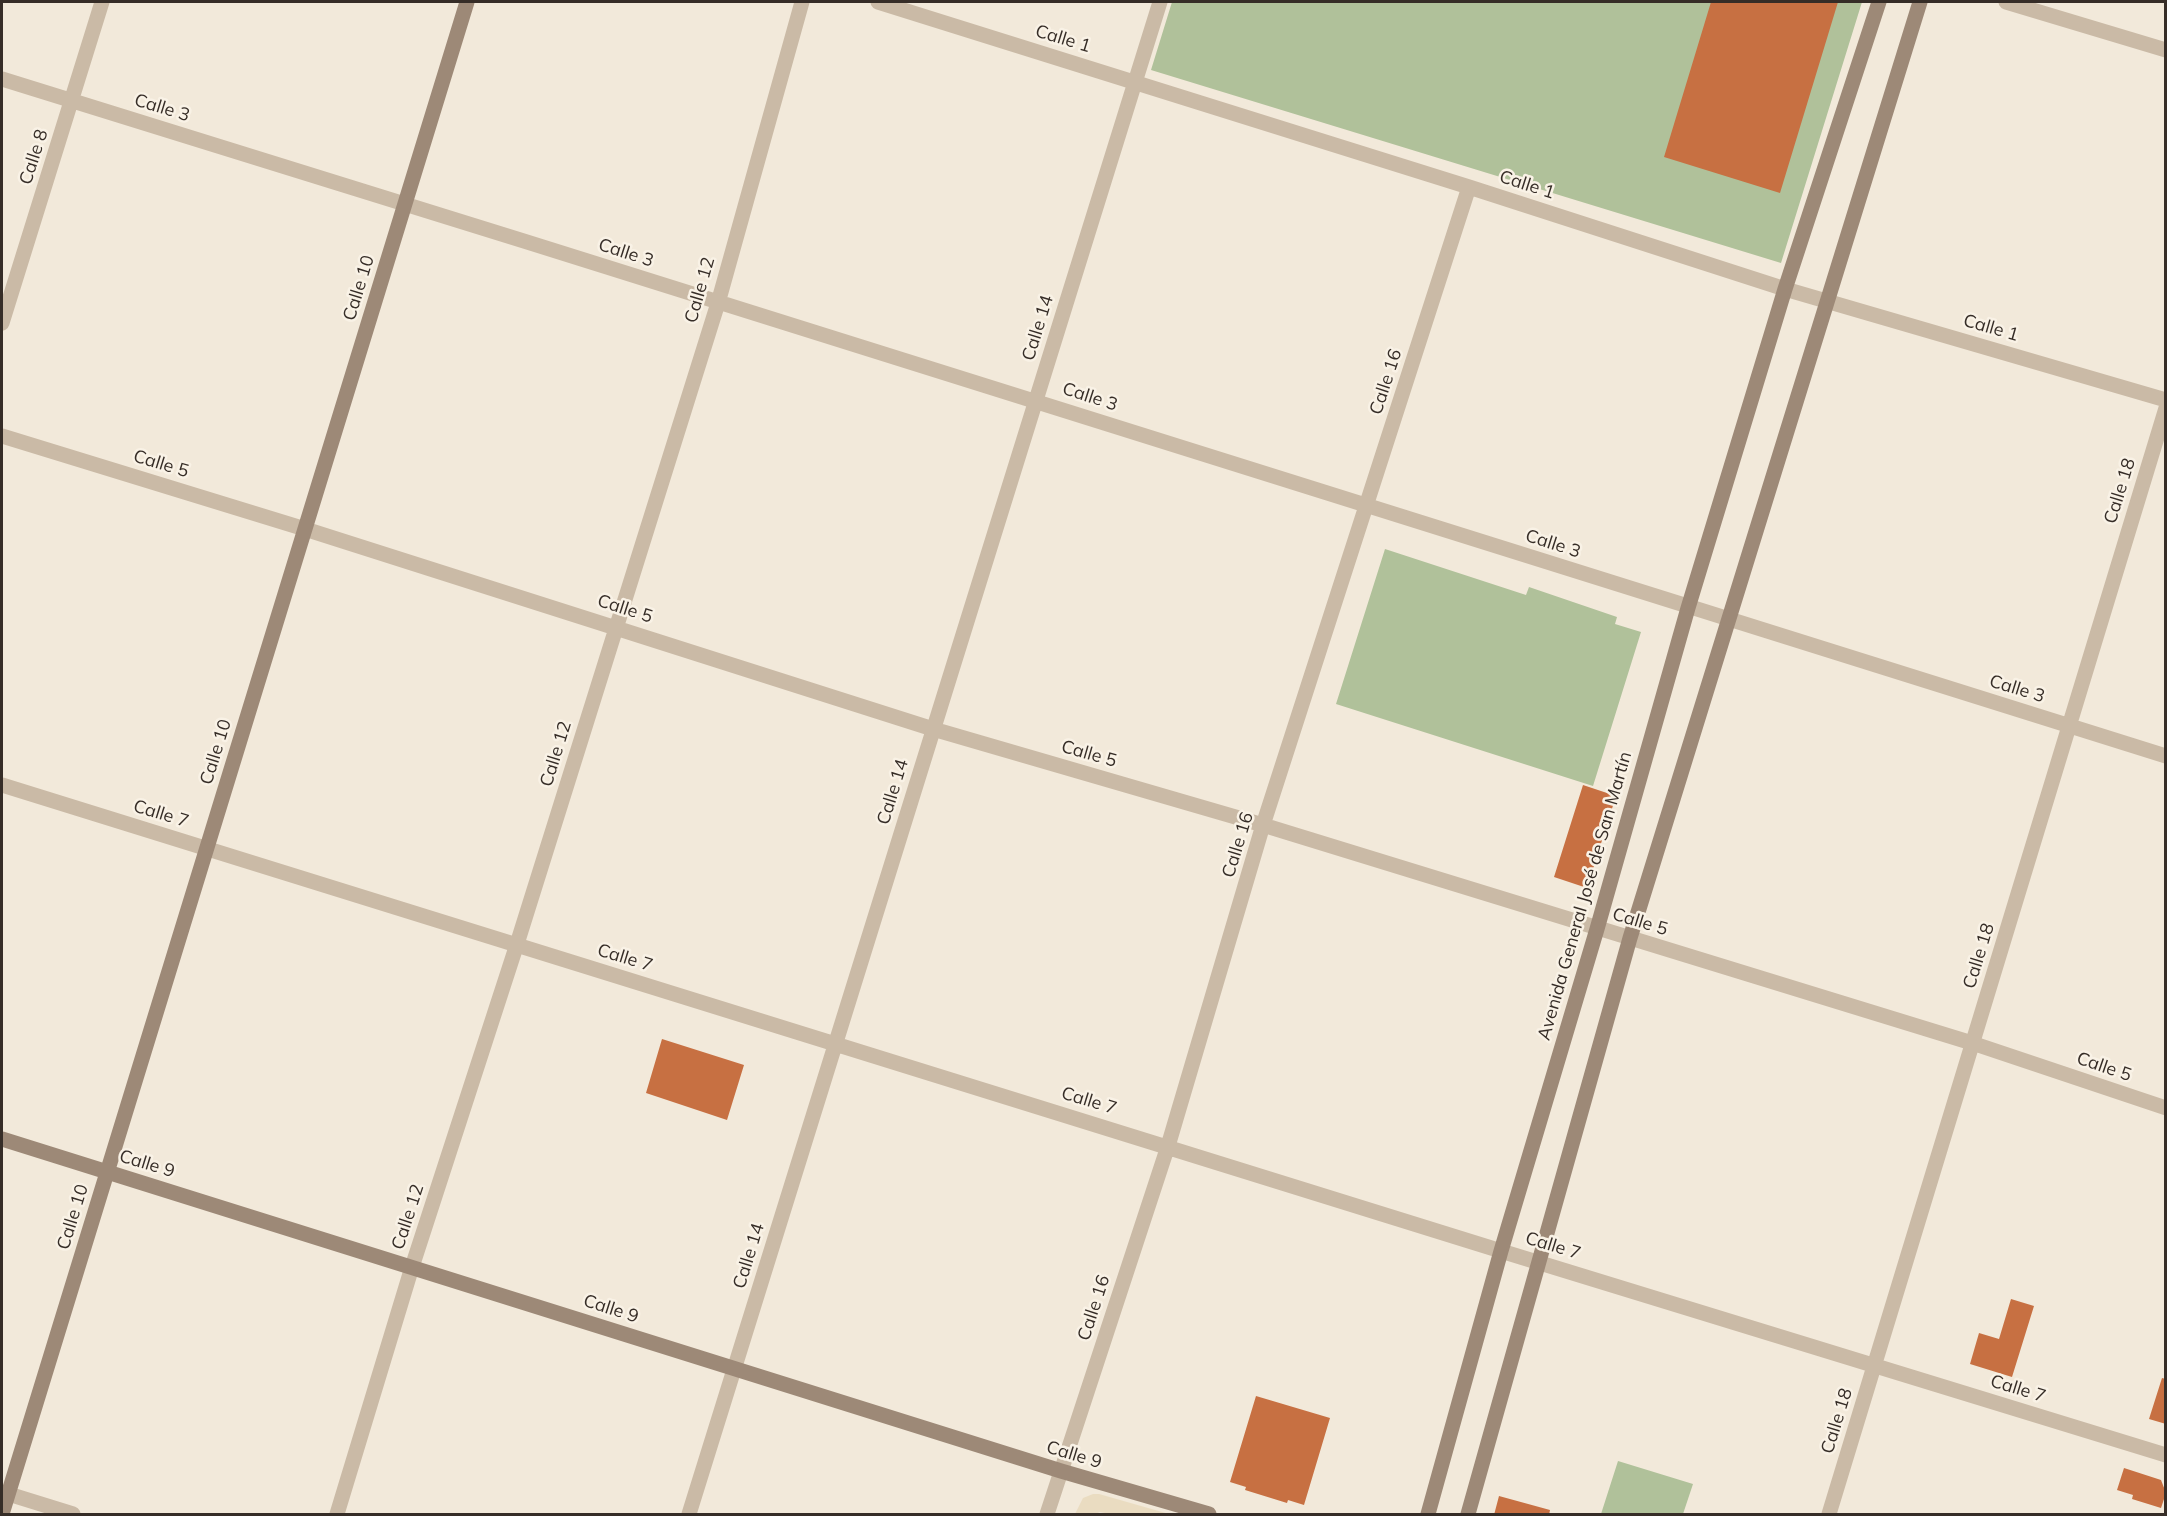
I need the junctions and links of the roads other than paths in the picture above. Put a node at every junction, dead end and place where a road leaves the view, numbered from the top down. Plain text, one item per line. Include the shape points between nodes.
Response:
1 (102, 2) edge
2 (467, 2) edge
3 (802, 2) edge
4 (878, 2) edge
5 (1160, 2) edge
6 (1879, 2) edge
7 (1920, 2) edge
8 (2006, 2) edge
9 (2166, 50) edge
10 (2, 79) edge
11 (1135, 82) junction
12 (72, 101) junction
13 (1469, 187) junction
14 (405, 204) junction
15 (1785, 289) junction
16 (1826, 300) junction
17 (718, 303) junction
18 (2, 323) edge
19 (1036, 400) junction
20 (2166, 400) edge
21 (2166, 408) edge
22 (2, 436) edge
23 (1367, 505) junction
24 (305, 529) junction
25 (1688, 608) junction
26 (1728, 620) junction
27 (616, 627) junction
28 (2069, 726) junction
29 (933, 729) junction
30 (2166, 756) edge
31 (2, 785) edge
32 (1263, 825) junction
33 (207, 848) junction
34 (1597, 929) junction
35 (1630, 939) junction
36 (517, 944) junction
37 (835, 1043) junction
38 (1972, 1043) junction
39 (2166, 1108) edge
40 (2, 1139) edge
41 (1168, 1146) junction
42 (106, 1172) junction
43 (1501, 1251) junction
44 (1540, 1262) junction
45 (412, 1267) junction
46 (1875, 1365) junction
47 (734, 1368) junction
48 (2166, 1455) edge
49 (1061, 1472) junction
50 (5, 1493) edge
51 (2, 1515) edge
52 (74, 1515) edge
53 (337, 1515) edge
54 (689, 1515) edge
55 (1047, 1515) edge
56 (1209, 1515) edge
57 (1428, 1515) edge
58 (1468, 1515) edge
59 (1829, 1515) edge

1 - 12 street, Calle 8
2 - 14 main road, Calle 10
3 - 17 street, Calle 12
4 - 11 street, Calle 1
5 - 11 street, Calle 14
6 - 15 main road, Avenida General José de San Martín
7 - 16 main road
8 - 9 street
10 - 12 street, Calle 3
11 - 13 street, Calle 1
11 - 19 street, Calle 14
12 - 14 street, Calle 3
12 - 18 street, Calle 8
13 - 15 street, Calle 1
13 - 23 street, Calle 16
14 - 17 street, Calle 3
14 - 24 main road, Calle 10
15 - 16 street, Calle 1
15 - 25 main road, Avenida General José de San Martín
16 - 20 street, Calle 1
16 - 26 main road
17 - 19 street, Calle 3
17 - 27 street, Calle 12
19 - 23 street, Calle 3
19 - 29 street, Calle 14
21 - 28 street, Calle 18
22 - 24 street, Calle 5
23 - 25 street, Calle 3
23 - 32 street, Calle 16
24 - 27 street, Calle 5
24 - 33 main road, Calle 10
25 - 26 street, Calle 3
25 - 34 main road, Avenida General José de San Martín
26 - 28 street, Calle 3
26 - 35 main road
27 - 29 street, Calle 5
27 - 36 street, Calle 12
28 - 30 street, Calle 3
28 - 38 street, Calle 18
29 - 32 street, Calle 5
29 - 37 street, Calle 14
31 - 33 street, Calle 7
32 - 34 street, Calle 5
32 - 41 street, Calle 16
33 - 36 street, Calle 7
33 - 42 main road, Calle 10
34 - 35 street, Calle 5
34 - 43 main road, Avenida General José de San Martín
35 - 38 street, Calle 5
35 - 44 main road
36 - 37 street, Calle 7
36 - 45 street, Calle 12
37 - 41 street, Calle 7
37 - 47 street, Calle 14
38 - 39 street, Calle 5
38 - 46 street, Calle 18
40 - 42 main road, Calle 9
41 - 43 street, Calle 7
41 - 49 street, Calle 16
42 - 45 main road, Calle 9
42 - 50 main road, Calle 10
43 - 44 street, Calle 7
43 - 57 main road, Avenida General José de San Martín
44 - 46 street, Calle 7
44 - 58 main road
45 - 47 main road, Calle 9
45 - 53 street, Calle 12
46 - 48 street, Calle 7
46 - 59 street, Calle 18
47 - 49 main road, Calle 9
47 - 54 street, Calle 14
49 - 55 street, Calle 16
49 - 56 main road, Calle 9
50 - 51 main road, Calle 10
50 - 52 street

